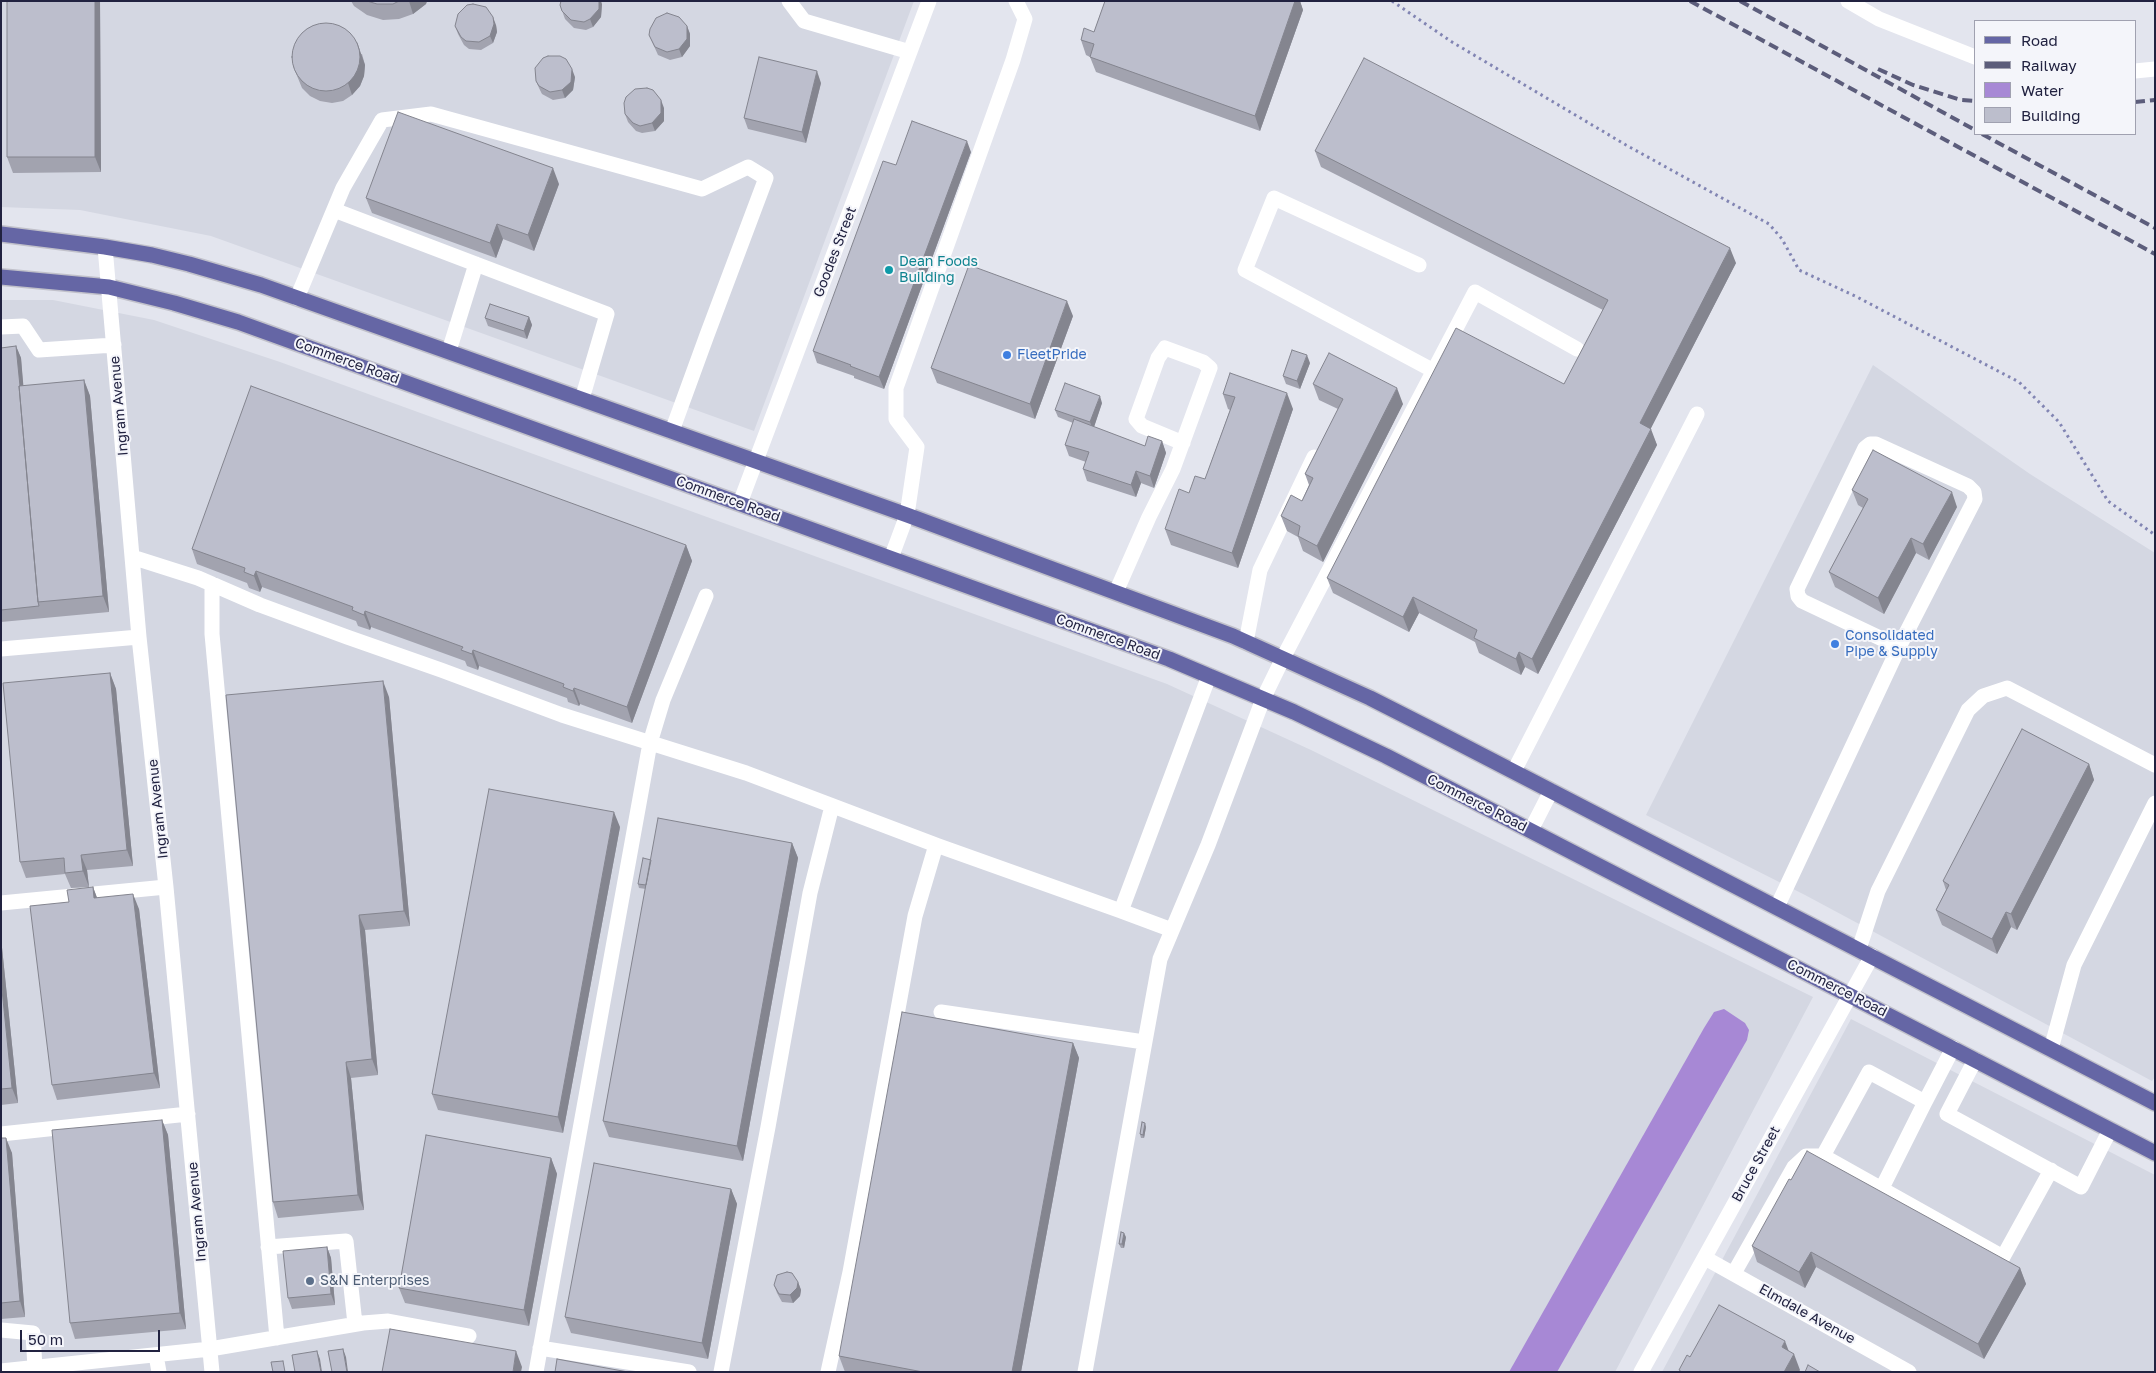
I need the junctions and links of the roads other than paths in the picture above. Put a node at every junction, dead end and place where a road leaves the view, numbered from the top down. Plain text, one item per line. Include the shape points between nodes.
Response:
1 (789, 1) edge
2 (929, 1) edge
3 (1016, 1) edge
4 (1848, 1) edge
5 (910, 52) junction
6 (1974, 57) edge
7 (2155, 69) edge
8 (2136, 71) edge
9 (334, 210) junction
10 (1, 234) edge
11 (105, 247) junction
12 (476, 264) junction
13 (1419, 265) dead end
14 (1, 278) edge
15 (109, 287) junction
16 (297, 298) junction
17 (1, 327) edge
18 (114, 345) junction
19 (1576, 349) dead end
20 (449, 351) junction
21 (1434, 371) junction
22 (582, 399) junction
23 (1696, 414) dead end
24 (672, 432) junction
25 (1322, 440) edge
26 (1183, 443) junction
27 (756, 461) junction
28 (740, 503) junction
29 (907, 515) junction
30 (132, 556) junction
31 (891, 558) junction
32 (212, 584) junction
33 (1116, 592) junction
34 (706, 596) dead end
35 (139, 637) junction
36 (1246, 642) junction
37 (1898, 647) junction
38 (1, 648) edge
39 (1283, 658) junction
40 (1210, 676) junction
41 (1263, 699) junction
42 (650, 743) junction
43 (2155, 765) edge
44 (1514, 772) junction
45 (1551, 791) junction
46 (2155, 803) edge
47 (832, 806) junction
48 (1531, 830) junction
49 (936, 845) junction
50 (166, 887) junction
51 (1, 903) edge
52 (1778, 907) junction
53 (1121, 911) junction
54 (1172, 930) junction
55 (1866, 952) junction
56 (1850, 995) junction
57 (941, 1012) dead end
58 (1144, 1042) junction
59 (1953, 1048) junction
60 (2051, 1049) junction
61 (1975, 1060) junction
62 (1925, 1102) junction
63 (2155, 1103) edge
64 (188, 1114) junction
65 (2110, 1130) junction
66 (1, 1134) edge
67 (2155, 1153) edge
68 (1823, 1156) junction
69 (2051, 1170) junction
70 (1882, 1188) junction
71 (268, 1247) junction
72 (1704, 1258) junction
73 (1734, 1273) junction
74 (355, 1324) junction
75 (1, 1330) edge
76 (469, 1336) dead end
77 (277, 1338) junction
78 (540, 1348) junction
79 (210, 1349) junction
80 (156, 1355) junction
81 (35, 1368) junction
82 (1, 1371) edge
83 (158, 1372) edge
84 (212, 1372) edge
85 (536, 1372) edge
86 (689, 1372) edge
87 (721, 1372) edge
88 (828, 1372) edge
89 (1085, 1372) edge
90 (1641, 1372) edge
91 (1910, 1372) edge

1 - 5 street via 804,20
2 - 5 street, Goodes Street
3 - 29 street via 1025,19 1013,60 896,388 896,419 917,447
4 - 6 street via 1879,19
5 - 27 street, Goodes Street
7 - 8 street
9 - 12 street
9 - 16 street
9 - 24 street via 382,120 431,114 702,189 748,167 760,174 766,178
10 - 11 main road
11 - 15 street, Ingram Avenue
11 - 16 main road via 189,264
12 - 20 street
12 - 22 street via 607,314
13 - 21 street via 1274,198 1245,270
14 - 15 main road, Commerce Road
15 - 18 street, Ingram Avenue
15 - 28 main road, Commerce Road via 238,322
16 - 20 main road
17 - 18 street via 22,326 39,350
18 - 30 street, Ingram Avenue
19 - 21 street via 1475,292
20 - 22 main road
21 - 39 street
22 - 24 main road
23 - 44 street
24 - 27 main road
25 - 36 street via 1260,570
26 - 26 street via 1210,368 1203,362 1164,348 1136,419 1142,426
26 - 33 street
27 - 28 street, Goodes Street
27 - 29 main road
28 - 31 main road, Commerce Road
29 - 31 street
29 - 33 main road
30 - 32 street
30 - 35 street, Ingram Avenue
31 - 40 main road, Commerce Road
32 - 42 street via 347,637 562,715
32 - 71 street via 212,634
33 - 36 main road
34 - 42 street via 663,700
35 - 38 street
35 - 50 street, Ingram Avenue
36 - 39 main road
37 - 37 street via 1974,499 1974,492 1968,486 1870,444 1865,448 1797,589 1802,601
37 - 52 street
39 - 41 street
39 - 44 main road via 1370,698
40 - 41 main road, Commerce Road
40 - 53 street
41 - 48 main road, Commerce Road via 1356,741
41 - 54 street
42 - 47 street
42 - 78 street
43 - 55 street, Bruce Street via 2007,688 1983,696 1968,710 1878,891
44 - 45 main road
45 - 48 street
45 - 52 main road
46 - 60 street via 2074,966
47 - 49 street
47 - 87 street via 810,893
48 - 56 main road, Commerce Road
49 - 53 street
49 - 88 street via 915,916 850,1272
50 - 51 street
50 - 64 street, Ingram Avenue
52 - 55 main road
53 - 54 street
54 - 58 street via 1160,959
55 - 56 street, Bruce Street
55 - 60 main road
56 - 59 main road, Commerce Road
56 - 72 street, Bruce Street
57 - 58 street
58 - 89 street
59 - 61 main road, Commerce Road
59 - 62 street
60 - 63 main road
61 - 65 main road, Commerce Road
61 - 69 street via 1946,1114
62 - 68 street via 1869,1072
62 - 70 street
64 - 66 street
64 - 79 street, Ingram Avenue
65 - 67 main road, Commerce Road
65 - 69 street via 2081,1187
68 - 70 street
68 - 73 street via 1806,1156 1794,1167
69 - 70 street via 2003,1257
71 - 74 street via 346,1241
71 - 77 street
72 - 73 street, Elmdale Avenue
72 - 90 street, Bruce Street
73 - 91 street, Elmdale Avenue
74 - 76 street via 388,1321
74 - 77 street
75 - 81 street via 33,1333
77 - 79 street
78 - 85 street
78 - 86 street
79 - 80 street
79 - 84 street, Ingram Avenue
80 - 81 street
80 - 83 street
81 - 82 street

